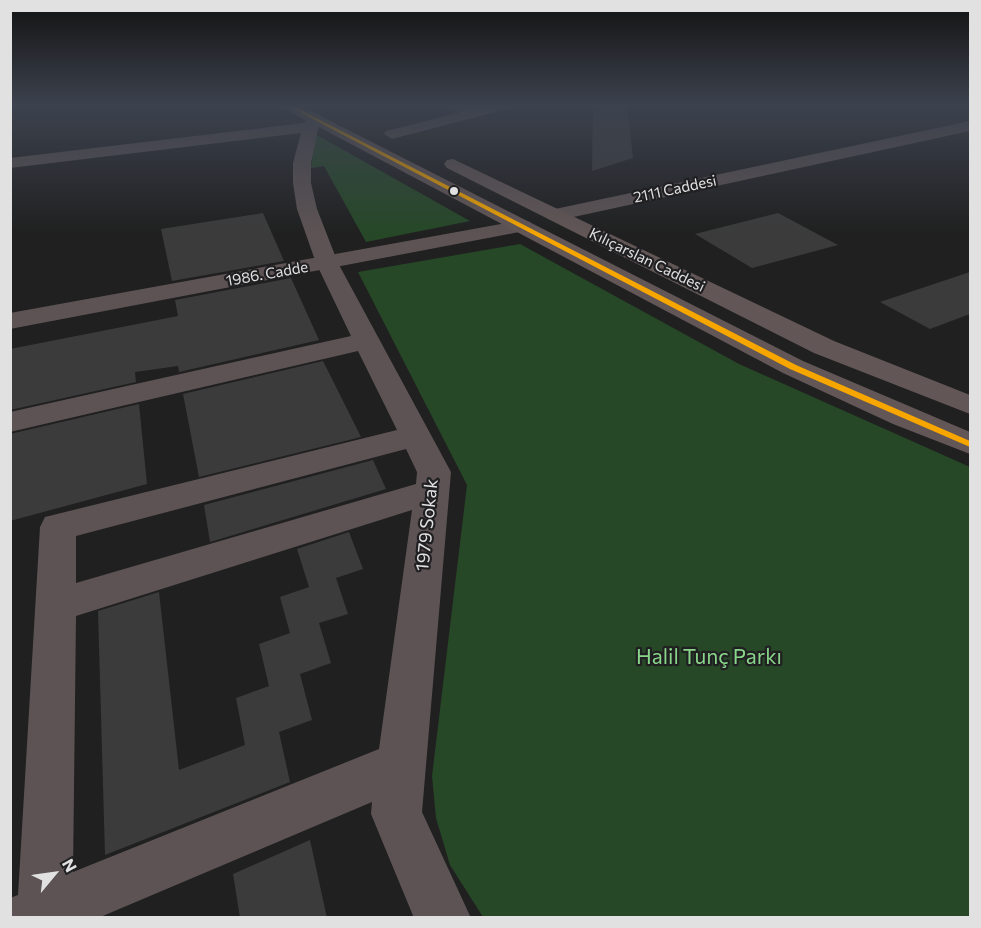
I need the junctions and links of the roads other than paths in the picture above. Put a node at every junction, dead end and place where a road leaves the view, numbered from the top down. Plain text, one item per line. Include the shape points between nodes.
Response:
1 (102, 148) edge
2 (304, 148) edge
3 (377, 148) edge
4 (421, 148) edge
5 (866, 148) edge
6 (10, 164) edge
7 (555, 215) junction
8 (523, 226) junction
9 (327, 263) junction
10 (10, 321) edge
11 (367, 341) junction
12 (970, 405) edge
13 (10, 422) edge
14 (415, 436) junction
15 (970, 444) edge
16 (432, 491) junction
17 (56, 606) junction
18 (401, 765) junction
19 (38, 914) edge
20 (443, 918) edge

1 - 6 street
2 - 9 street, 1979 Sokak via 302,183 307,209
3 - 8 main road, Kılıçarslan Caddesi
4 - 7 main road, Kılıçarslan Caddesi
5 - 7 street, 2111 Caddesi
7 - 8 main road
7 - 12 main road, Kılıçarslan Caddesi via 824,347
8 - 9 street, 1986. Cadde
8 - 15 main road, Kılıçarslan Caddesi via 793,367
9 - 10 street, 1986. Cadde
9 - 11 street, 1979 Sokak
11 - 13 street
11 - 14 street, 1979 Sokak
14 - 16 street, 1979 Sokak via 434,472
14 - 17 street via 58,527
16 - 17 street
16 - 18 street, 1979 Sokak
17 - 19 street
18 - 19 street
18 - 20 street, 1979 Sokak via 396,814

